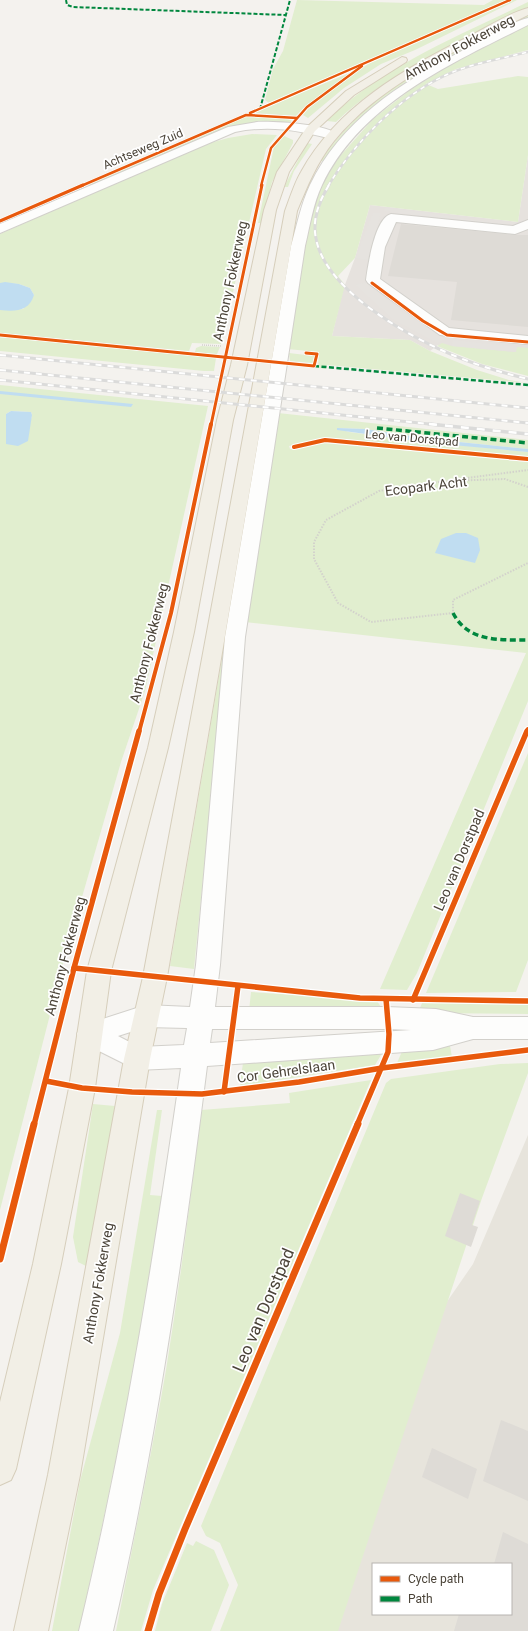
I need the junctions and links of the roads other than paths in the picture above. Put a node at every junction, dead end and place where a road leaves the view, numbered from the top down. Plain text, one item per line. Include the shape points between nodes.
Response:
1 (523, 0) edge
2 (528, 11) edge
3 (528, 21) edge
4 (433, 45) dead end
5 (412, 55) dead end
6 (308, 133) junction
7 (331, 135) junction
8 (528, 224) edge
9 (0, 229) edge
10 (528, 340) edge
11 (146, 1016) junction
12 (200, 1018) junction
13 (473, 1028) junction
14 (528, 1028) edge
15 (90, 1034) junction
16 (195, 1056) junction
17 (137, 1059) junction
18 (0, 1469) edge
19 (31, 1631) edge
20 (96, 1631) edge

1 - 4 main road, Anthony Fokkerweg
2 - 7 main road, Anthony Fokkerweg via 403,76 370,99
3 - 12 street, Anthony Fokkerweg via 440,66 382,104 333,157 320,176 309,203 298,246 235,637 209,958
5 - 6 main road, Anthony Fokkerweg via 361,85 341,100
6 - 7 street, Achtseweg Zuid
6 - 9 street, Achtseweg Zuid via 253,132 227,134 204,140
6 - 15 main road, Anthony Fokkerweg via 283,172 270,210 239,365 225,420 184,632 158,748 99,971
7 - 11 main road, Anthony Fokkerweg via 299,184 291,211
8 - 10 street via 515,230 391,218 378,246 373,280 445,332
11 - 12 street, Cor Gehrelslaan
11 - 15 street, Cor Gehrelslaan
11 - 17 main road, Anthony Fokkerweg
12 - 13 street, Cor Gehrelslaan via 411,1019 436,1020
12 - 16 street, Anthony Fokkerweg
13 - 14 street, Cor Gehrelslaan
13 - 16 street, Cor Gehrelslaan via 425,1040
15 - 17 street
15 - 18 main road, Anthony Fokkerweg via 49,1256
16 - 17 street, Cor Gehrelslaan
16 - 20 street, Anthony Fokkerweg via 169,1251 147,1386 116,1546
17 - 19 main road, Anthony Fokkerweg via 64,1476

